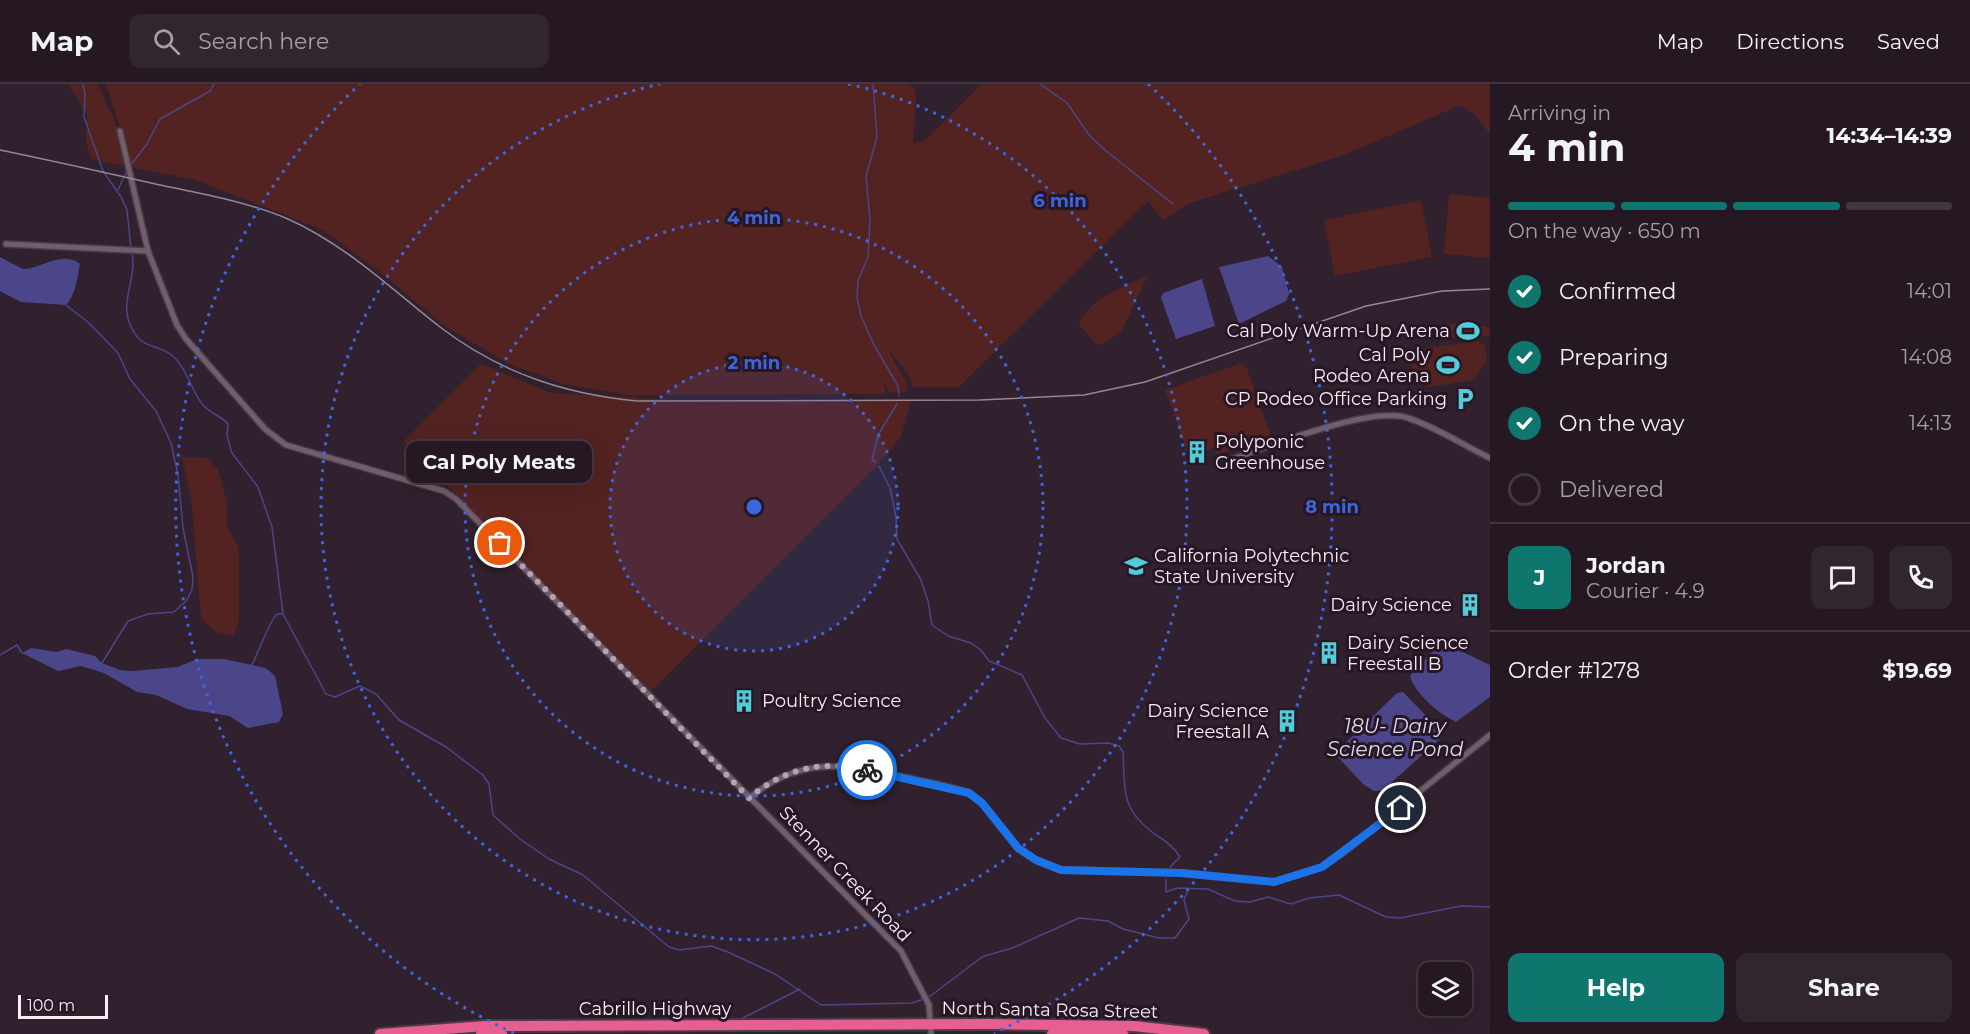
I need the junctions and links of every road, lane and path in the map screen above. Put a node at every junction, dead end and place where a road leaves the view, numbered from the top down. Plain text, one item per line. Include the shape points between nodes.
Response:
1 (120, 131) dead end
2 (6, 244) dead end
3 (148, 251) junction
4 (1490, 458) edge
5 (1227, 461) dead end
6 (1490, 735) edge
7 (749, 798) junction
8 (931, 1029) edge
9 (380, 1034) edge
10 (481, 1034) edge
11 (502, 1034) edge
12 (1052, 1034) edge
13 (1123, 1034) edge
14 (1204, 1034) edge

1 - 3 street, Stenner Creek Road
2 - 3 street
3 - 7 street, Stenner Creek Road via 182,333 275,438 286,445 444,491 456,499
4 - 5 street via 1406,417 1381,417 1325,426
6 - 7 street via 1343,853 1322,867 1274,882 1181,873 1061,870 1018,848 982,803 969,793 848,766 815,766 789,772 768,782
7 - 8 street, Stenner Creek Road via 901,951 929,1005
8 - 9 highway, Cabrillo Highway via 485,1026
8 - 14 highway, North Santa Rosa Street via 1108,1025
10 - 11 highway
12 - 13 highway, North Santa Rosa Street

